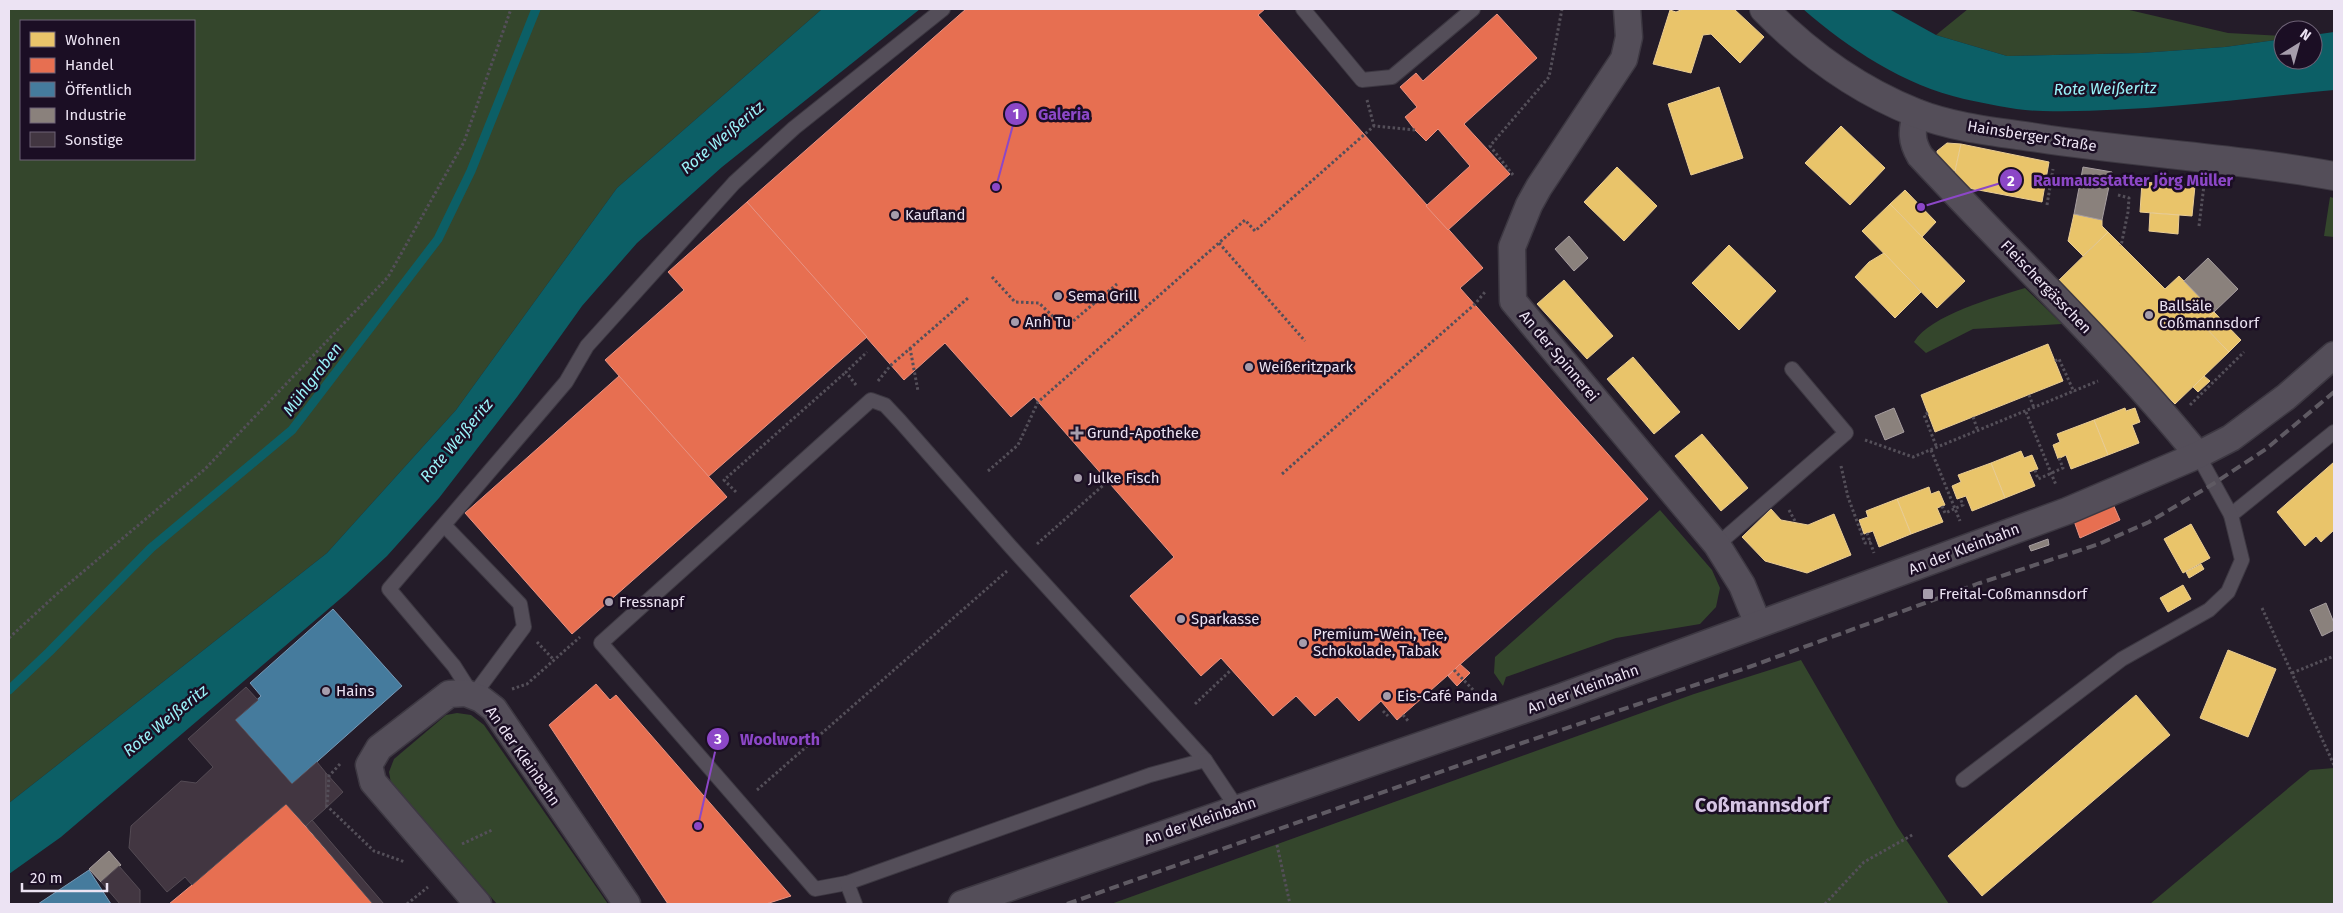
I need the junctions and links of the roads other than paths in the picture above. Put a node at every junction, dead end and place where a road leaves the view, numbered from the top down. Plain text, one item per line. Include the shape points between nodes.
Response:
1 (943, 9) edge
2 (1303, 9) edge
3 (1473, 9) edge
4 (1627, 9) edge
5 (1764, 9) edge
6 (1917, 113) junction
7 (2334, 176) edge
8 (2334, 356) edge
9 (1792, 369) dead end
10 (2334, 432) edge
11 (2198, 455) junction
12 (2231, 515) junction
13 (444, 526) junction
14 (1717, 545) junction
15 (1758, 624) junction
16 (473, 696) junction
17 (1205, 760) junction
18 (1963, 780) dead end
19 (1237, 808) junction
20 (846, 883) junction
21 (478, 904) edge
22 (627, 904) edge
23 (855, 904) edge
24 (962, 904) edge

1 - 13 lane via 794,128 734,183 587,346 566,382
2 - 3 lane via 1362,80 1392,77
4 - 14 street, An der Spinnerei via 1630,37 1624,59 1539,188 1512,247 1513,301
5 - 6 street, Hainsberger Straße via 1782,28 1866,91
6 - 7 street, Hainsberger Straße via 1956,124 2044,139
6 - 11 street, Fleischergässchen via 1912,129 1915,149 1920,156 2059,298
8 - 11 street, An der Kleinbahn via 2231,438
9 - 14 lane via 1841,438
10 - 12 lane
11 - 12 lane
11 - 15 street, An der Kleinbahn via 2068,511
12 - 18 lane via 2242,560 2228,592 2209,610 2122,659
13 - 16 lane via 520,604 524,627
13 - 16 lane via 389,589 454,666
14 - 15 street, An der Spinnerei via 1742,585
15 - 19 street, An der Kleinbahn via 1561,697
16 - 21 street, An der Kleinbahn via 449,694 379,748 369,765 373,782
16 - 22 street, An der Kleinbahn via 494,709
17 - 19 lane
17 - 20 lane via 1150,775
17 - 20 lane via 885,405 871,400 601,643 815,889
19 - 24 street, An der Kleinbahn
20 - 23 lane

